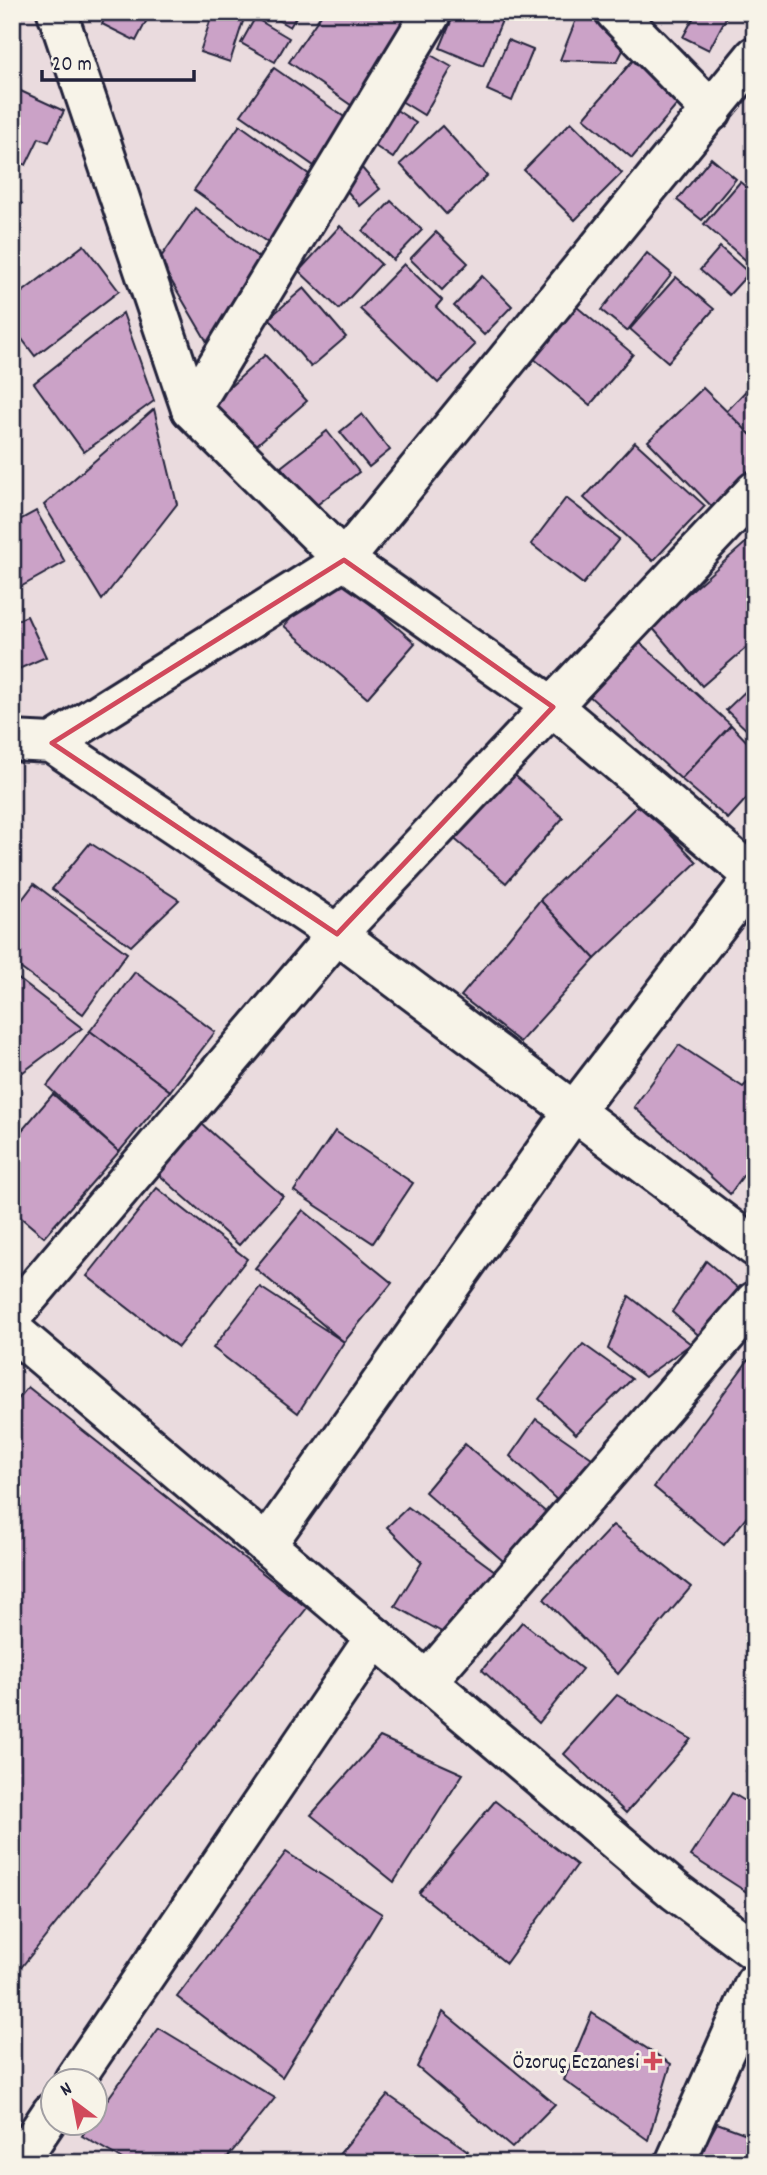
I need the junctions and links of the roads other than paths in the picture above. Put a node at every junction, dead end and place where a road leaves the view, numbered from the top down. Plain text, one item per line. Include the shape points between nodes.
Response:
1 (57, 12) edge
2 (432, 12) edge
3 (615, 12) edge
4 (755, 56) edge
5 (712, 111) junction
6 (191, 409) junction
7 (755, 491) edge
8 (344, 560) junction
9 (552, 707) junction
10 (12, 741) edge
11 (52, 743) junction
12 (755, 876) edge
13 (338, 934) junction
14 (574, 1111) junction
15 (755, 1247) edge
16 (24, 1277) edge
17 (755, 1301) edge
18 (12, 1316) edge
19 (12, 1330) edge
20 (266, 1545) junction
21 (375, 1637) junction
22 (427, 1681) junction
23 (755, 1951) edge
24 (755, 1983) edge
25 (84, 2066) edge
26 (38, 2133) edge
27 (18, 2163) edge
28 (675, 2163) edge

1 - 6 street
2 - 6 street
3 - 5 street
4 - 5 street
5 - 8 street
6 - 8 street
7 - 9 street
8 - 9 street
8 - 11 street
9 - 12 street
9 - 13 street
10 - 11 street
11 - 13 street
12 - 14 street
13 - 14 street
13 - 16 street
14 - 15 street
14 - 20 street
16 - 18 street
17 - 22 street
19 - 20 street
20 - 21 street
21 - 22 street
21 - 25 street
22 - 23 street via 675,1891
24 - 28 street
26 - 27 street

